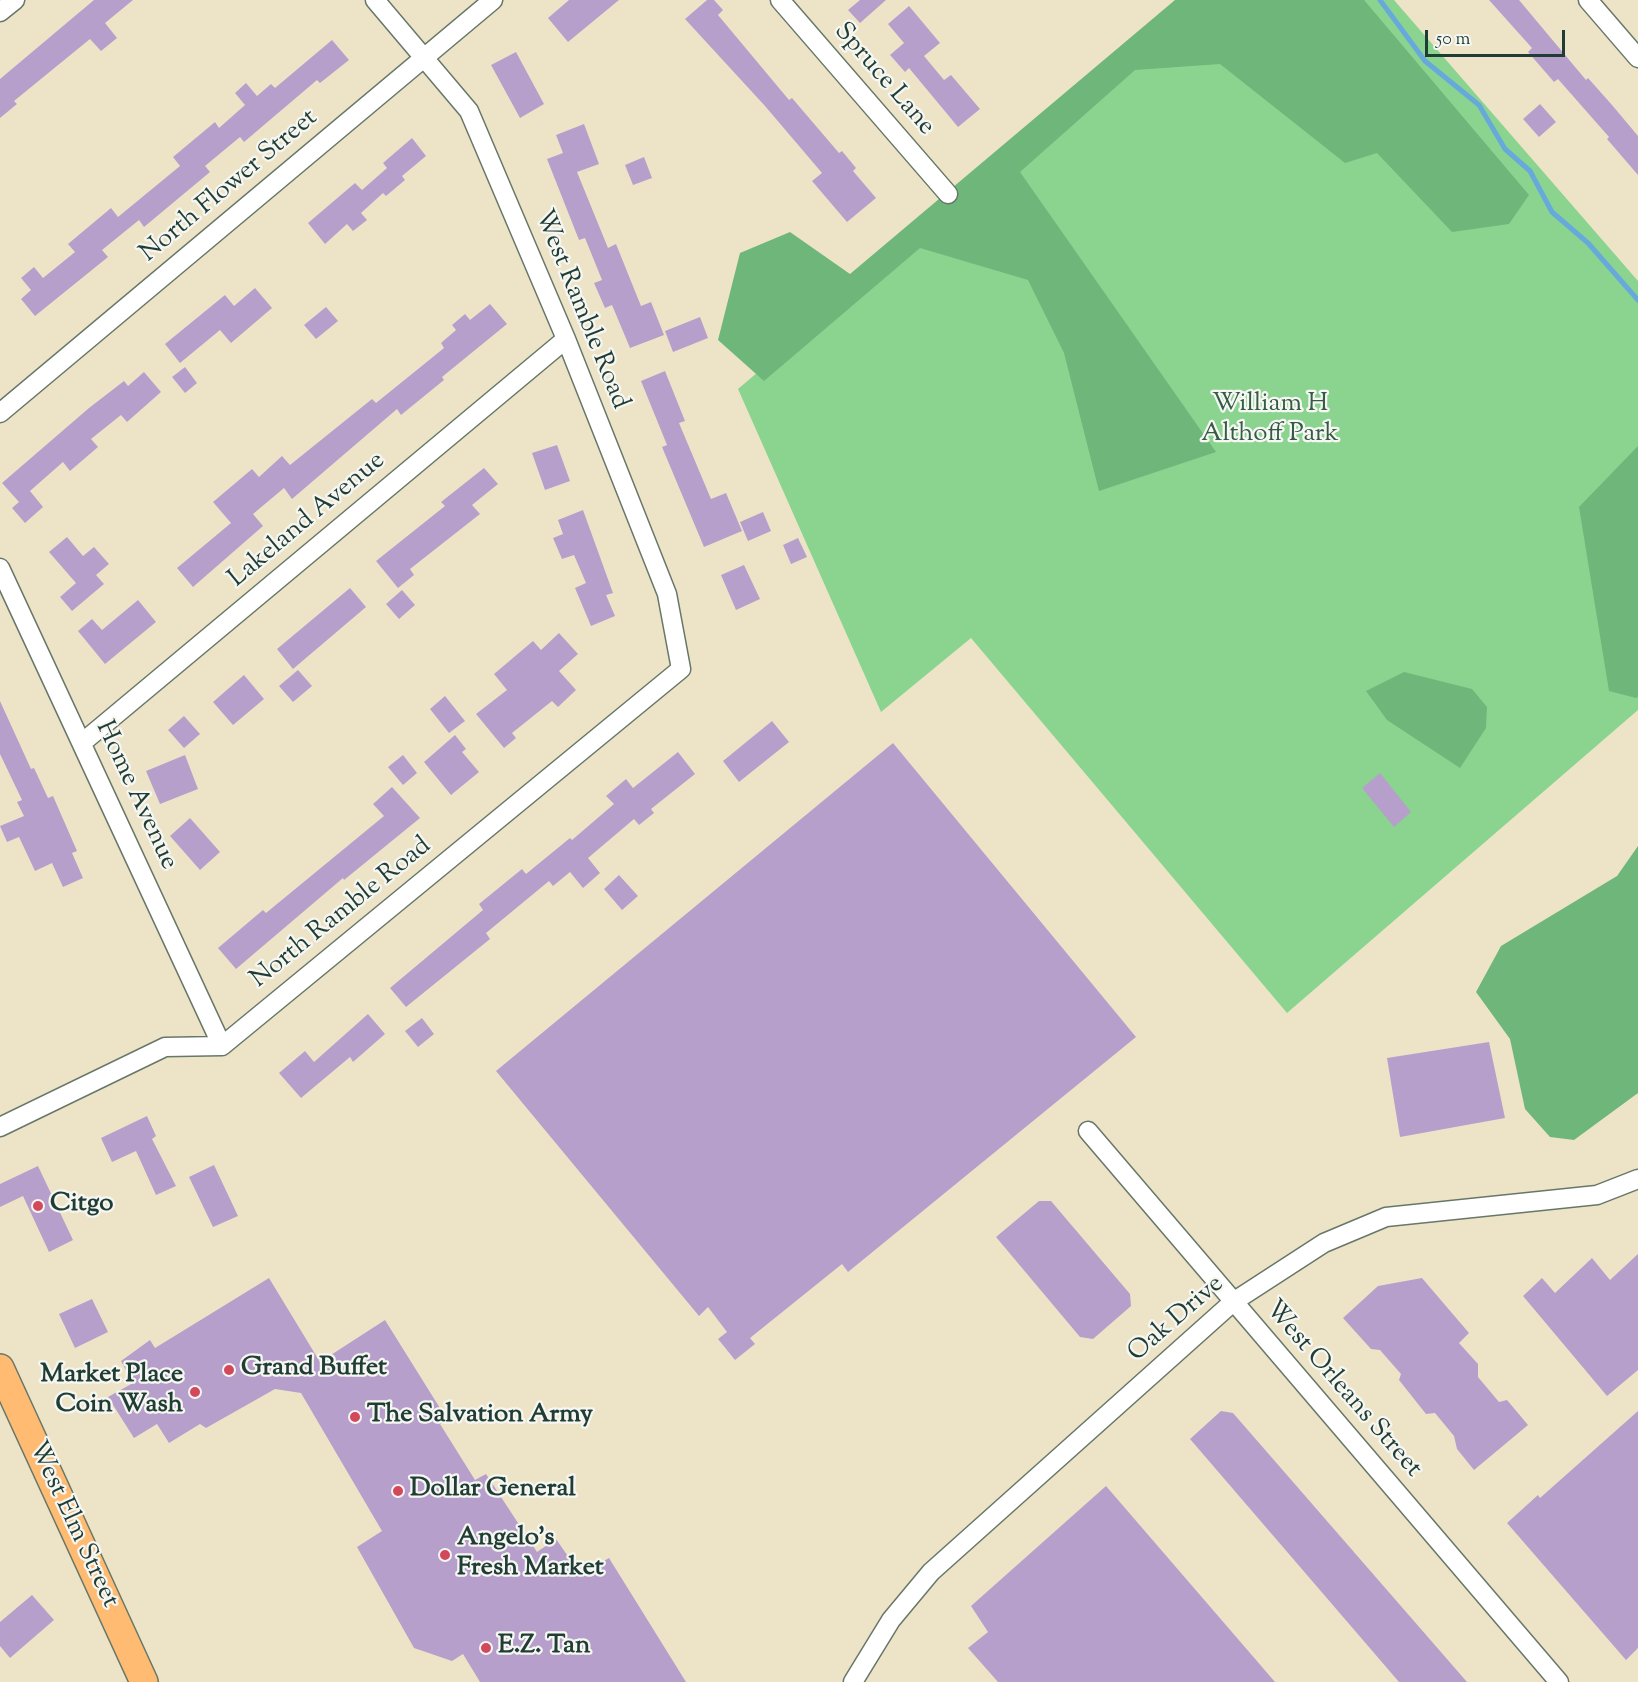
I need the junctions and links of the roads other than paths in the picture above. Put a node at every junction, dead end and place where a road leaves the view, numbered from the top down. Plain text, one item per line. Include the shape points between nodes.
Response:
1 (15, 0) edge
2 (375, 0) edge
3 (493, 0) edge
4 (780, 0) edge
5 (1588, 0) edge
6 (0, 12) edge
7 (424, 57) junction
8 (1638, 58) edge
9 (948, 194) dead end
10 (566, 339) junction
11 (0, 413) edge
12 (0, 568) edge
13 (681, 669) joint
14 (82, 742) junction
15 (222, 1047) junction
16 (0, 1127) edge
17 (1088, 1131) dead end
18 (1638, 1179) edge
19 (1233, 1302) junction
20 (0, 1368) edge
21 (144, 1682) edge
22 (853, 1682) edge
23 (1559, 1682) edge

1 - 6 street
2 - 7 street, West Ramble Road
3 - 7 street, North Flower Street
4 - 9 street, Spruce Lane
5 - 8 street
7 - 10 street, West Ramble Road via 469,111
7 - 11 street, North Flower Street
10 - 13 street, West Ramble Road via 667,594
10 - 14 street, Lakeland Avenue
12 - 14 street, Home Avenue
13 - 15 street, North Ramble Road
14 - 15 street, Home Avenue
15 - 16 street via 165,1047
17 - 19 street, West Orleans Street
18 - 19 street, Oak Drive via 1597,1195 1386,1217 1324,1243
19 - 22 street, Oak Drive via 931,1572 891,1620
19 - 23 street, West Orleans Street
20 - 21 main road, West Elm Street

